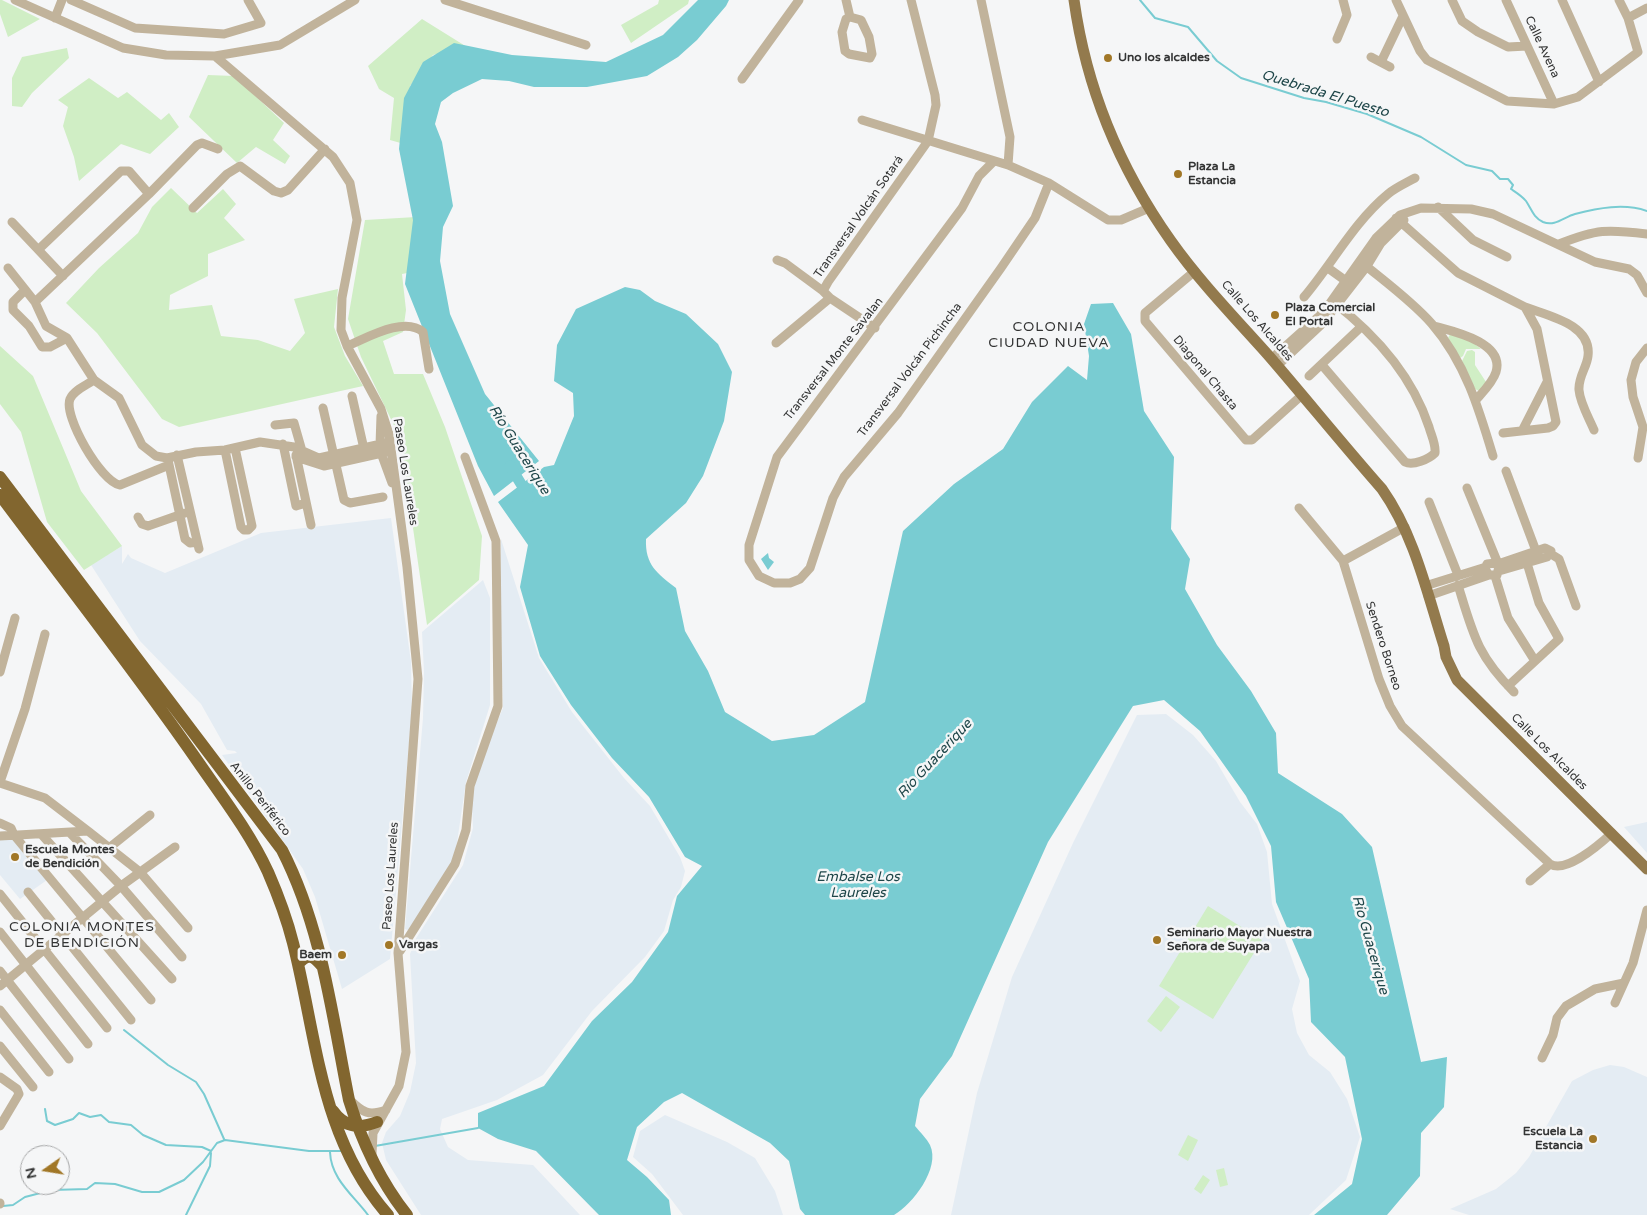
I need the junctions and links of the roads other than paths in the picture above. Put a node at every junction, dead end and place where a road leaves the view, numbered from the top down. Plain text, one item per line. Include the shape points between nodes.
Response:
1 (15, 0) edge
2 (62, 0) edge
3 (71, 0) edge
4 (248, 0) edge
5 (354, 0) edge
6 (445, 0) edge
7 (798, 0) edge
8 (846, 0) edge
9 (912, 0) edge
10 (981, 0) edge
11 (1074, 0) edge
12 (1343, 0) edge
13 (1396, 0) edge
14 (1452, 0) edge
15 (1506, 0) edge
16 (1562, 0) edge
17 (1619, 0) edge
18 (1647, 8) edge
19 (1403, 16) junction
20 (55, 18) junction
21 (850, 18) junction
22 (1628, 18) junction
23 (1337, 39) dead end
24 (586, 45) dead end
25 (1527, 46) junction
26 (215, 56) junction
27 (1371, 57) dead end
28 (1381, 62) junction
29 (1390, 67) dead end
30 (742, 79) dead end
31 (1599, 82) junction
32 (1554, 104) junction
33 (862, 120) dead end
34 (928, 141) junction
35 (218, 149) dead end
36 (325, 150) junction
37 (994, 162) junction
38 (1008, 165) junction
39 (1415, 178) dead end
40 (1049, 183) junction
41 (149, 194) junction
42 (1438, 207) junction
43 (193, 208) dead end
44 (1149, 208) junction
45 (1402, 218) junction
46 (12, 222) dead end
47 (1647, 234) edge
48 (1559, 244) junction
49 (39, 249) junction
50 (1507, 257) dead end
51 (777, 260) dead end
52 (1364, 264) junction
53 (8, 268) dead end
54 (1328, 268) junction
55 (1195, 271) junction
56 (63, 276) junction
57 (1346, 281) junction
58 (25, 290) junction
59 (823, 291) junction
60 (1647, 292) edge
61 (1304, 297) dead end
62 (830, 298) junction
63 (35, 302) junction
64 (1334, 304) junction
65 (1525, 307) junction
66 (1434, 326) junction
67 (1361, 327) junction
68 (875, 328) junction
69 (67, 338) junction
70 (776, 343) dead end
71 (347, 346) junction
72 (1647, 348) edge
73 (1274, 362) junction
74 (1322, 365) junction
75 (429, 369) dead end
76 (1309, 376) dead end
77 (94, 380) junction
78 (1547, 382) junction
79 (1302, 395) junction
80 (352, 396) dead end
81 (1476, 400) junction
82 (323, 408) dead end
83 (381, 408) junction
84 (275, 425) dead end
85 (1594, 430) dead end
86 (1522, 432) junction
87 (1503, 433) dead end
88 (283, 444) junction
89 (391, 447) junction
90 (235, 448) junction
91 (364, 449) junction
92 (381, 449) junction
93 (225, 450) junction
94 (298, 452) junction
95 (177, 456) junction
96 (1493, 456) dead end
97 (465, 457) dead end
98 (1638, 458) dead end
99 (337, 460) junction
100 (168, 462) junction
101 (1506, 471) dead end
102 (0, 477) edge
103 (1467, 488) dead end
104 (0, 495) edge
105 (383, 497) dead end
106 (398, 502) junction
107 (1429, 502) dead end
108 (306, 504) junction
109 (1299, 508) dead end
110 (190, 512) junction
111 (180, 514) junction
112 (138, 517) dead end
113 (311, 525) dead end
114 (1405, 527) junction
115 (1536, 551) junction
116 (1551, 554) junction
117 (1343, 561) junction
118 (1527, 563) junction
119 (1494, 569) junction
120 (1458, 576) junction
121 (774, 583) joint
122 (1458, 586) junction
123 (1426, 591) junction
124 (1576, 606) dead end
125 (15, 618) dead end
126 (45, 634) dead end
127 (1444, 646) junction
128 (1535, 660) junction
129 (0, 672) edge
130 (0, 782) edge
131 (150, 815) dead end
132 (0, 823) edge
133 (88, 831) junction
134 (70, 833) junction
135 (1612, 833) junction
136 (14, 835) junction
137 (42, 835) junction
138 (0, 836) edge
139 (1623, 844) junction
140 (176, 847) dead end
141 (109, 848) junction
142 (1643, 856) edge
143 (1550, 864) junction
144 (1647, 864) edge
145 (1647, 869) edge
146 (140, 872) junction
147 (1647, 875) edge
148 (1530, 881) dead end
149 (121, 886) junction
150 (28, 892) dead end
151 (0, 894) edge
152 (101, 902) junction
153 (1647, 910) edge
154 (82, 918) junction
155 (188, 928) dead end
156 (0, 932) edge
157 (62, 934) junction
158 (44, 948) junction
159 (398, 954) junction
160 (182, 956) dead end
161 (26, 964) junction
162 (298, 964) junction
163 (322, 966) junction
164 (0, 971) edge
165 (172, 979) dead end
166 (4, 983) edge
167 (1624, 983) junction
168 (151, 1000) dead end
169 (1615, 1003) dead end
170 (0, 1010) edge
171 (131, 1020) dead end
172 (107, 1028) dead end
173 (88, 1044) dead end
174 (0, 1046) edge
175 (69, 1058) dead end
176 (1542, 1058) dead end
177 (49, 1072) dead end
178 (0, 1077) edge
179 (33, 1087) dead end
180 (349, 1100) junction
181 (327, 1103) junction
182 (386, 1110) junction
183 (377, 1122) junction
184 (0, 1126) edge
185 (357, 1127) junction
186 (373, 1164) junction
187 (388, 1215) edge
188 (407, 1215) edge

1 - 20 street
2 - 20 street
3 - 4 street via 135,28 224,34 261,23
5 - 26 street via 280,45
6 - 24 street
7 - 30 street
8 - 21 street
9 - 34 street via 935,95 935,112
10 - 38 street via 1010,137
11 - 44 main road, Calle Los Alcaldes via 1087,67 1100,108 1115,145
12 - 23 street via 1347,15
13 - 19 street
14 - 25 street via 1462,21 1478,32 1508,47
15 - 25 street, Calle Avena
16 - 31 street
17 - 22 street
18 - 22 street
19 - 28 street
19 - 32 street via 1423,56 1438,67 1507,101
20 - 26 street via 131,50
21 - 21 street via 842,32 845,51 870,58 869,37 861,20
22 - 31 street via 1638,52
25 - 32 street, Calle Avena
26 - 36 street, Paseo Los Laureles
27 - 28 street
28 - 29 street
31 - 32 street via 1578,97
33 - 34 street
34 - 37 street
34 - 59 street, Transversal Volcán Sotará
35 - 41 street via 202,142 196,145
36 - 43 street via 288,190 274,191 240,166 227,174
36 - 71 street, Paseo Los Laureles via 347,176 356,210 356,228 340,314
37 - 38 street
37 - 68 street, Transversal Monte Savalan via 979,176 962,208
38 - 40 street
39 - 54 street via 1388,193 1361,222
40 - 44 street via 1108,220 1121,220
40 - 121 street, Transversal Volcán Pichincha via 1035,218 1001,268 898,412 844,477 832,498 810,568 800,579
41 - 49 street via 129,171 121,171
41 - 56 street
42 - 45 street via 1421,208
42 - 48 street via 1493,214
42 - 50 street via 1473,240
44 - 55 main road, Calle Los Alcaldes
45 - 52 street
45 - 65 street via 1458,273
46 - 49 street
47 - 48 street via 1598,230
48 - 60 street via 1596,262 1633,271
49 - 56 street
51 - 59 street
52 - 57 street
52 - 64 street
52 - 66 street
53 - 58 street
54 - 57 street
54 - 61 street
55 - 73 main road, Calle Los Alcaldes
55 - 79 street, Diagonal Chasta via 1145,313 1145,321 1246,440 1252,440
56 - 63 street
57 - 64 street
58 - 63 street
58 - 69 street via 13,302 13,310 29,326 42,347 50,347
59 - 62 street, Transversal Volcán Sotará
62 - 68 street
62 - 70 street, Transversal Volcán Sotará
63 - 69 street via 46,326
64 - 67 street
64 - 73 street via 1322,324
65 - 78 street via 1538,329
65 - 85 street via 1572,325 1586,341 1588,357 1579,390
66 - 81 street via 1455,357
66 - 81 street via 1468,334 1494,356 1496,372
67 - 74 street
67 - 74 street via 1402,371 1413,388 1436,448 1432,456 1412,464 1405,462
68 - 121 street, Transversal Monte Savalan via 777,457 749,544 749,560 759,576
69 - 77 street
71 - 75 street via 397,327 418,327 423,332
71 - 83 street, Paseo Los Laureles
72 - 98 street via 1636,362 1631,380 1643,427
73 - 79 main road, Calle Los Alcaldes
74 - 76 street
77 - 100 street via 119,398 146,450
77 - 100 street via 75,392 69,406 97,467 115,485 120,485
78 - 86 street
78 - 86 street via 1556,422 1554,426
79 - 114 main road, Calle Los Alcaldes via 1382,489
80 - 91 street
81 - 96 street
82 - 99 street
83 - 89 street, Paseo Los Laureles
83 - 92 street
84 - 94 street via 294,423
86 - 87 street
88 - 90 street via 260,442
88 - 94 street
88 - 108 street via 296,506
89 - 92 street
89 - 106 street, Paseo Los Laureles
90 - 93 street
90 - 93 street via 252,526 248,530 241,527
91 - 92 street
91 - 99 street
92 - 99 street
92 - 106 street
93 - 95 street
94 - 99 street via 324,466
94 - 108 street
95 - 100 street
95 - 110 street
97 - 159 street via 496,541 498,706 470,786 466,830 455,864
99 - 105 street via 346,503
100 - 111 street
101 - 115 street
102 - 163 highway, Anillo Periférico via 272,835 306,903
103 - 119 street
104 - 162 highway via 165,714 248,835 276,892
106 - 159 street, Paseo Los Laureles via 418,668
107 - 120 street
108 - 113 street
109 - 117 street
110 - 111 street
110 - 111 street via 198,546 187,542
111 - 112 street via 148,526 142,524
114 - 117 street
114 - 123 main road, Calle Los Alcaldes
115 - 116 street via 1548,548
115 - 119 street
116 - 118 street
116 - 124 street via 1559,559
117 - 143 street, Sendero Borneo via 1379,679 1402,726
118 - 119 street
118 - 128 street via 1539,603 1559,635 1559,639
119 - 120 street
119 - 122 street
119 - 128 street via 1512,626
120 - 123 street
122 - 123 street
122 - 128 street via 1475,641 1491,668 1511,689
123 - 127 main road, Calle Los Alcaldes
125 - 129 street
126 - 130 street via 25,709
127 - 135 main road, Calle Los Alcaldes via 1450,669 1464,687
127 - 142 main road, Calle Los Alcaldes via 1462,676
130 - 133 street via 45,798
131 - 141 street
132 - 136 street via 11,828
133 - 134 street
133 - 141 street
134 - 137 street
134 - 149 street
135 - 139 main road, Calle Los Alcaldes
135 - 143 street via 1569,864 1554,867
136 - 137 street
136 - 138 street
136 - 154 street
137 - 152 street
139 - 145 main road, Calle Los Alcaldes
139 - 147 main road
140 - 146 street
141 - 146 street
142 - 144 main road, Calle Los Alcaldes
143 - 148 street
146 - 149 street
146 - 155 street
149 - 152 street
149 - 160 street
150 - 157 street
151 - 158 street
152 - 154 street
152 - 165 street
153 - 167 street via 1633,963
154 - 157 street
154 - 168 street
156 - 161 street
157 - 158 street
157 - 171 street
158 - 161 street
158 - 172 street
159 - 182 street, Paseo Los Laureles via 406,1052 403,1077
161 - 166 street
161 - 173 street
162 - 163 highway via 308,955 316,958
162 - 181 highway
163 - 180 highway, Anillo Periférico
164 - 166 street
166 - 175 street
167 - 169 street
167 - 176 street via 1594,988 1566,1006 1556,1018 1553,1035
170 - 177 street
174 - 179 street
178 - 184 street via 19,1094
180 - 182 street via 362,1112 370,1114
180 - 185 highway, Anillo Periférico
181 - 185 highway via 339,1120
181 - 187 highway via 358,1175
182 - 183 street, Paseo Los Laureles
183 - 185 highway
183 - 186 street, Paseo Los Laureles via 371,1145
185 - 186 highway, Anillo Periférico
186 - 188 highway, Anillo Periférico

